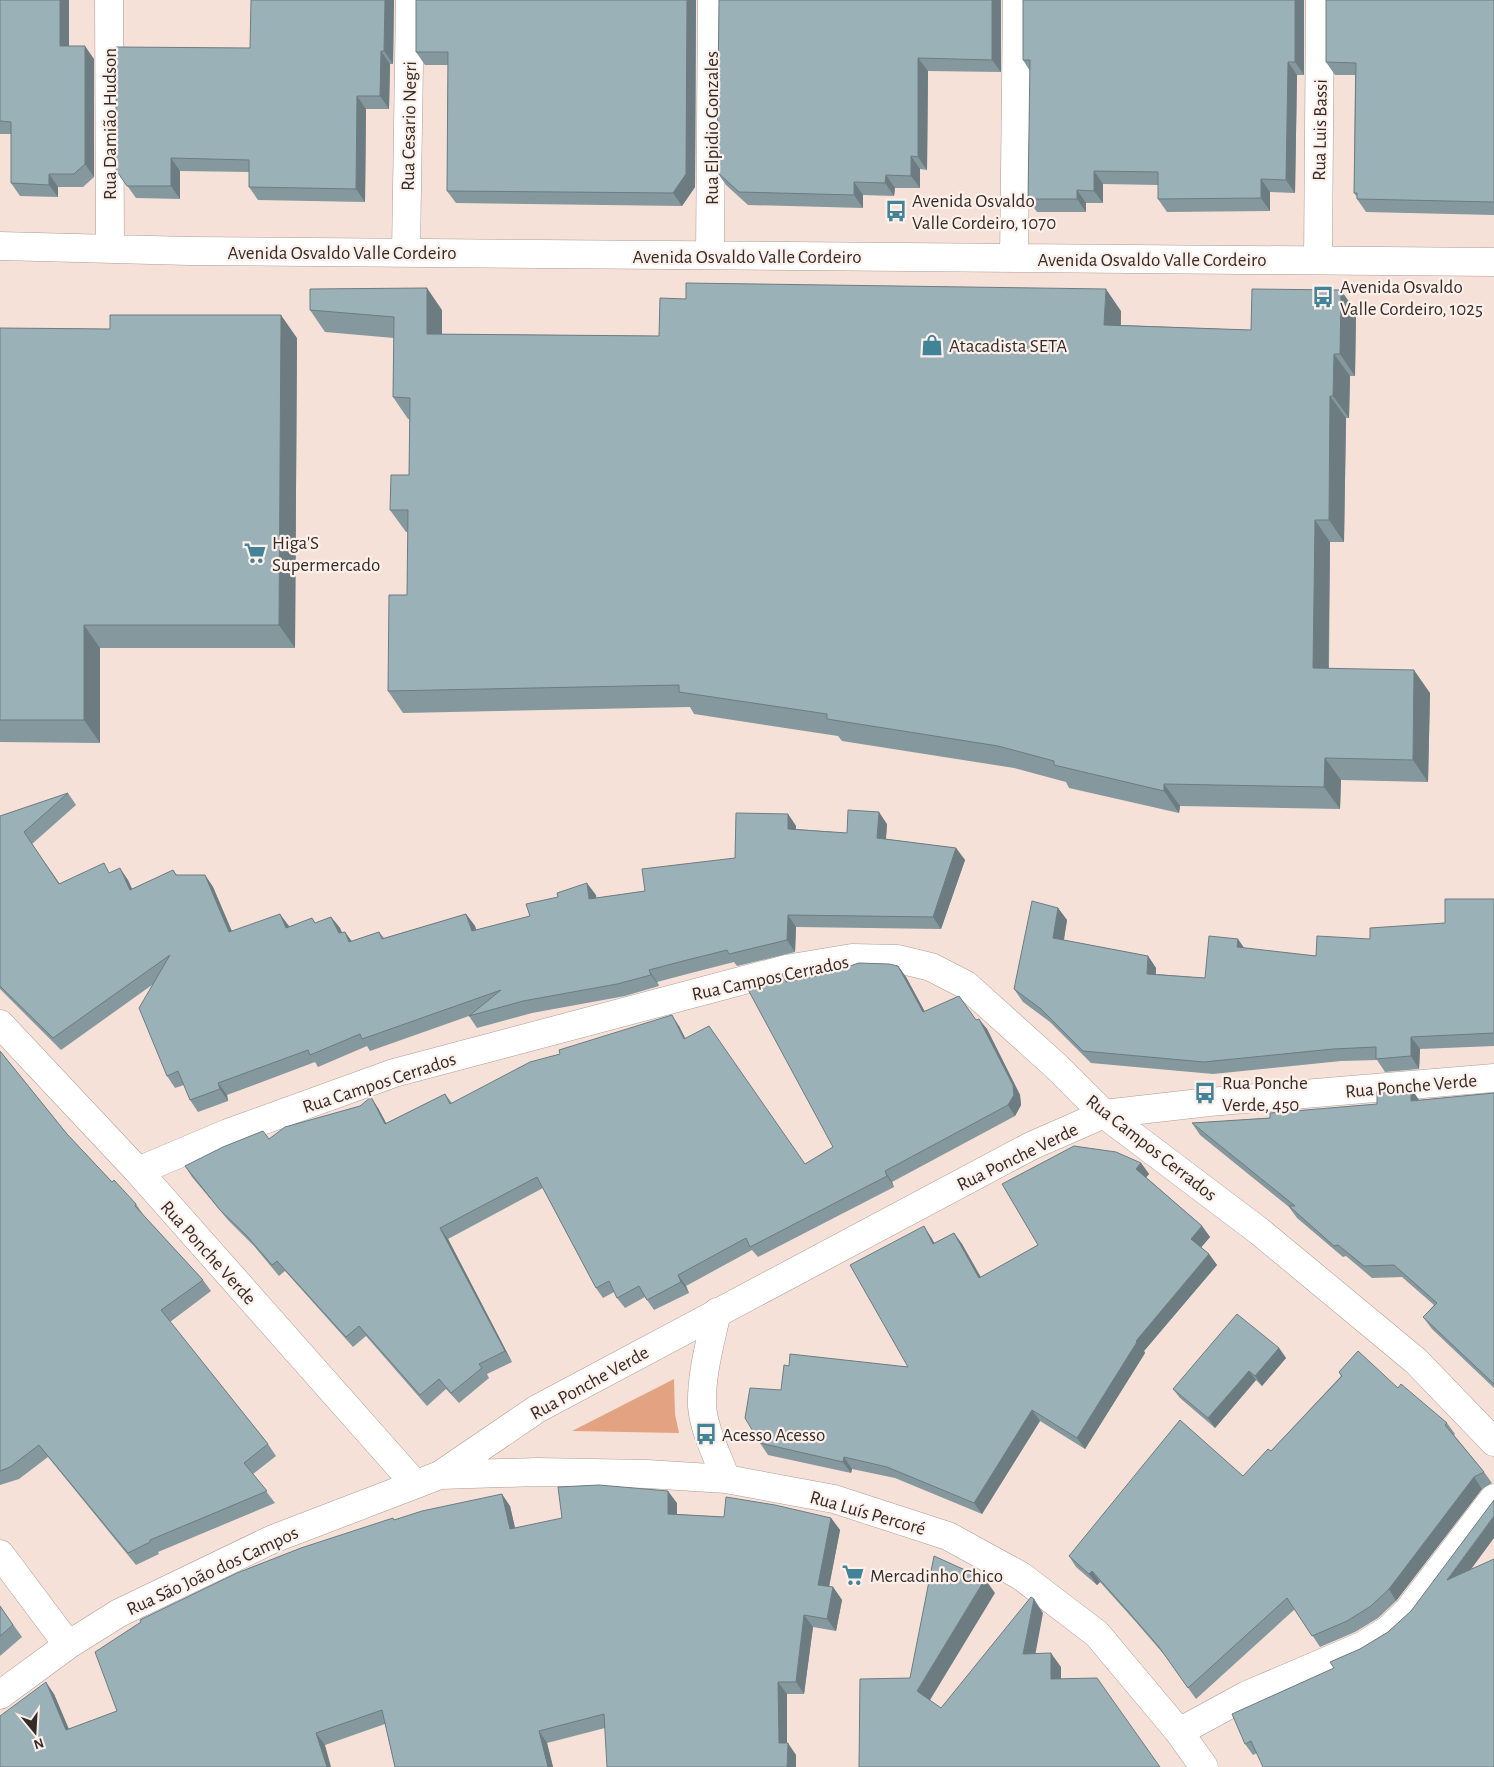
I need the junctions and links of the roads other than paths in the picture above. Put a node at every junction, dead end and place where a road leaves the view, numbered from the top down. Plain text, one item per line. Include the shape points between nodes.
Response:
1 (109, 0) edge
2 (410, 0) edge
3 (712, 0) edge
4 (1017, 0) edge
5 (1320, 0) edge
6 (0, 246) edge
7 (110, 247) junction
8 (406, 252) junction
9 (710, 255) junction
10 (1014, 258) junction
11 (1318, 260) junction
12 (1494, 262) edge
13 (0, 1024) edge
14 (1494, 1078) edge
15 (1104, 1114) junction
16 (138, 1171) junction
17 (717, 1312) junction
18 (1494, 1442) edge
19 (427, 1479) junction
20 (726, 1479) junction
21 (1494, 1498) edge
22 (0, 1554) edge
23 (68, 1644) junction
24 (0, 1695) edge
25 (1179, 1732) junction
26 (1204, 1767) edge

1 - 7 street, Rua Damião Hudson
2 - 8 street, Rua Cesario Negri
3 - 9 street, Rua Elpidio Gonzales
4 - 10 street
5 - 11 street, Rua Luis Bassi
6 - 7 street, Avenida Osvaldo Valle Cordeiro
7 - 8 street, Avenida Osvaldo Valle Cordeiro via 189,251
8 - 9 street, Avenida Osvaldo Valle Cordeiro
9 - 10 street, Avenida Osvaldo Valle Cordeiro
10 - 11 street, Avenida Osvaldo Valle Cordeiro
11 - 12 street, Avenida Osvaldo Valle Cordeiro
13 - 16 street, Rua Ponche Verde
14 - 15 street, Rua Ponche Verde
15 - 16 street, Rua Campos Cerrados via 966,985 931,967 898,959 852,958 776,972 394,1073 228,1133
15 - 17 street, Rua Ponche Verde via 1031,1146
15 - 18 street, Rua Campos Cerrados via 1259,1231 1408,1355
16 - 19 street, Rua Ponche Verde
17 - 19 street, Rua Ponche Verde via 537,1409
17 - 20 street via 705,1362 702,1408
19 - 20 street, Rua Luís Percoré via 546,1472
19 - 23 street, Rua São João dos Campos via 273,1539 120,1613
20 - 25 street, Rua Luís Percoré via 834,1499 948,1536 1021,1576 1097,1634
21 - 25 street via 1408,1611 1388,1630 1362,1646 1247,1695
22 - 23 street
23 - 24 street, Rua São João dos Campos
25 - 26 street, Rua Luís Percoré

